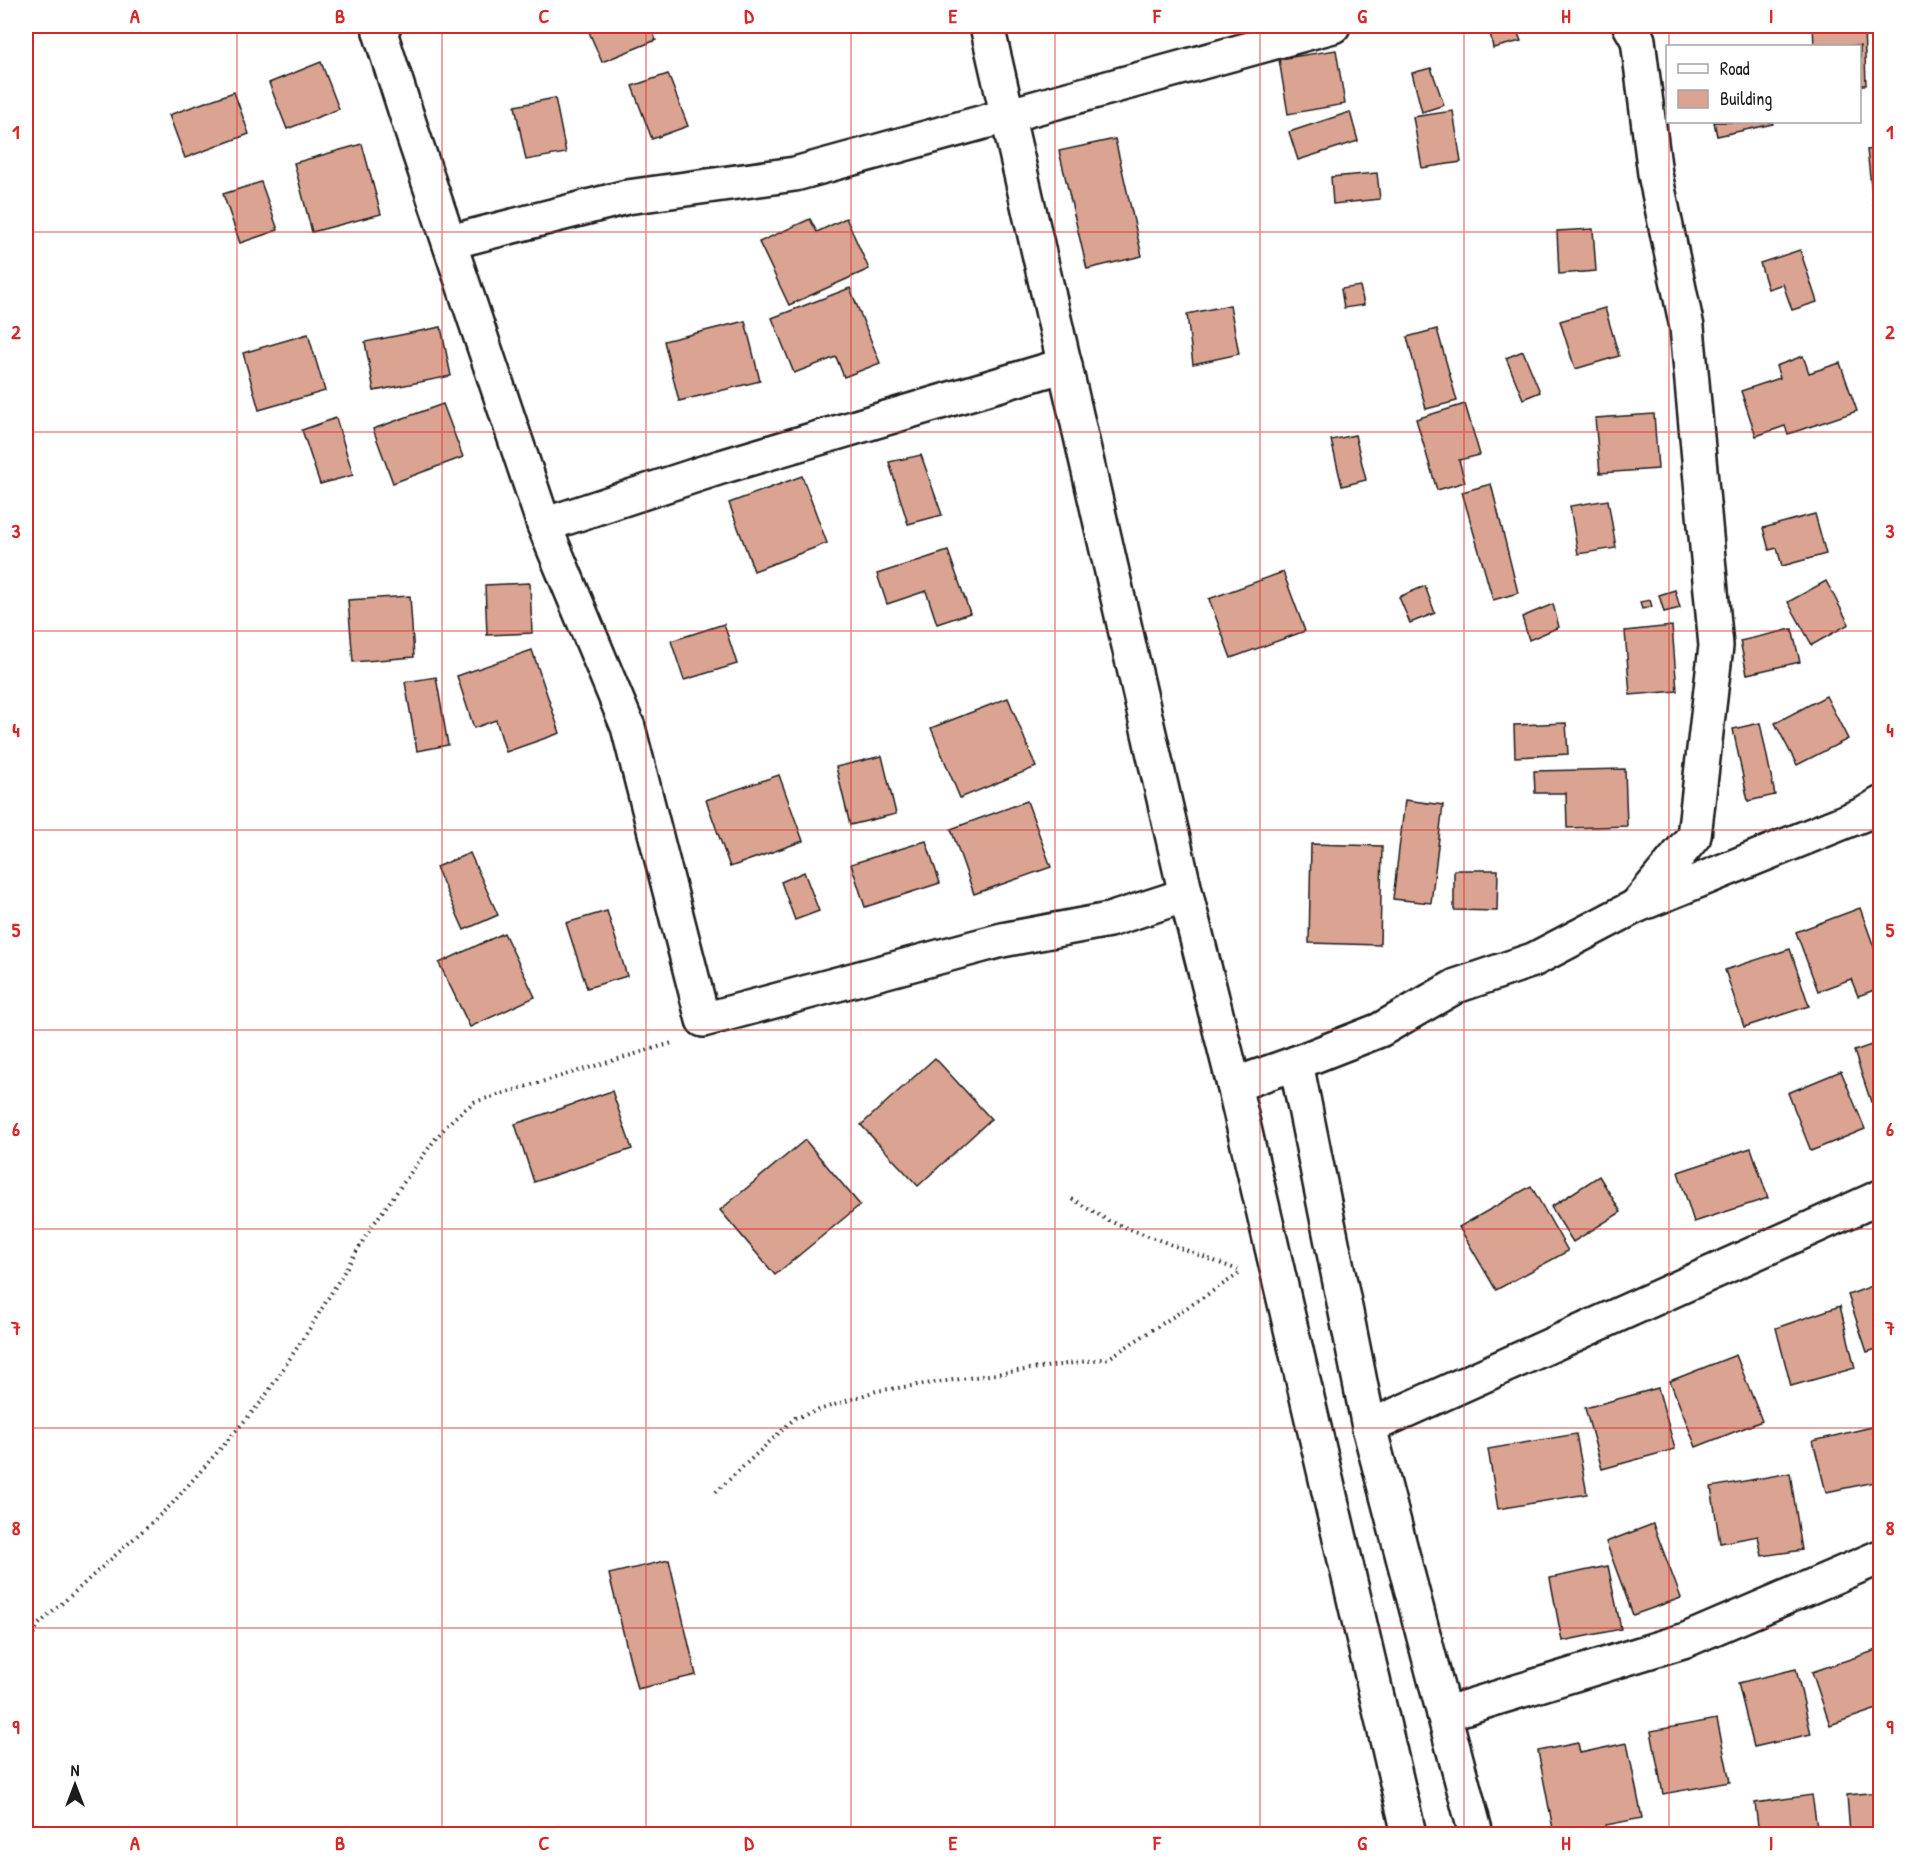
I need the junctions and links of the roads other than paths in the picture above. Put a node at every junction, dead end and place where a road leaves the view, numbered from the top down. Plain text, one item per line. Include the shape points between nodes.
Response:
1 (384, 26) edge
2 (987, 26) edge
3 (1333, 26) edge
4 (1630, 26) edge
5 (1008, 114) junction
6 (450, 242) junction
7 (1065, 365) junction
8 (544, 525) junction
9 (1881, 804) edge
10 (1186, 895) junction
11 (1636, 906) junction
12 (1296, 1063) junction
13 (1234, 1084) junction
14 (1881, 1197) edge
15 (1369, 1427) junction
16 (1881, 1557) edge
17 (1444, 1714) junction
18 (1409, 1834) edge
19 (1476, 1834) edge

1 - 6 street via 380,32
2 - 5 street
3 - 5 street
4 - 11 street via 1638,40 1655,174 1687,327 1716,645 1694,836
5 - 6 street via 795,174 627,197
5 - 7 street
6 - 8 street
7 - 8 street via 721,467
7 - 10 street
8 - 10 street via 628,727 703,1020 1002,940 1108,920
9 - 11 street
10 - 13 street
11 - 12 street via 1533,960 1456,986 1380,1030
12 - 13 street
12 - 15 street
13 - 18 street
14 - 15 street
15 - 17 street
16 - 17 street via 1686,1640
17 - 19 street

